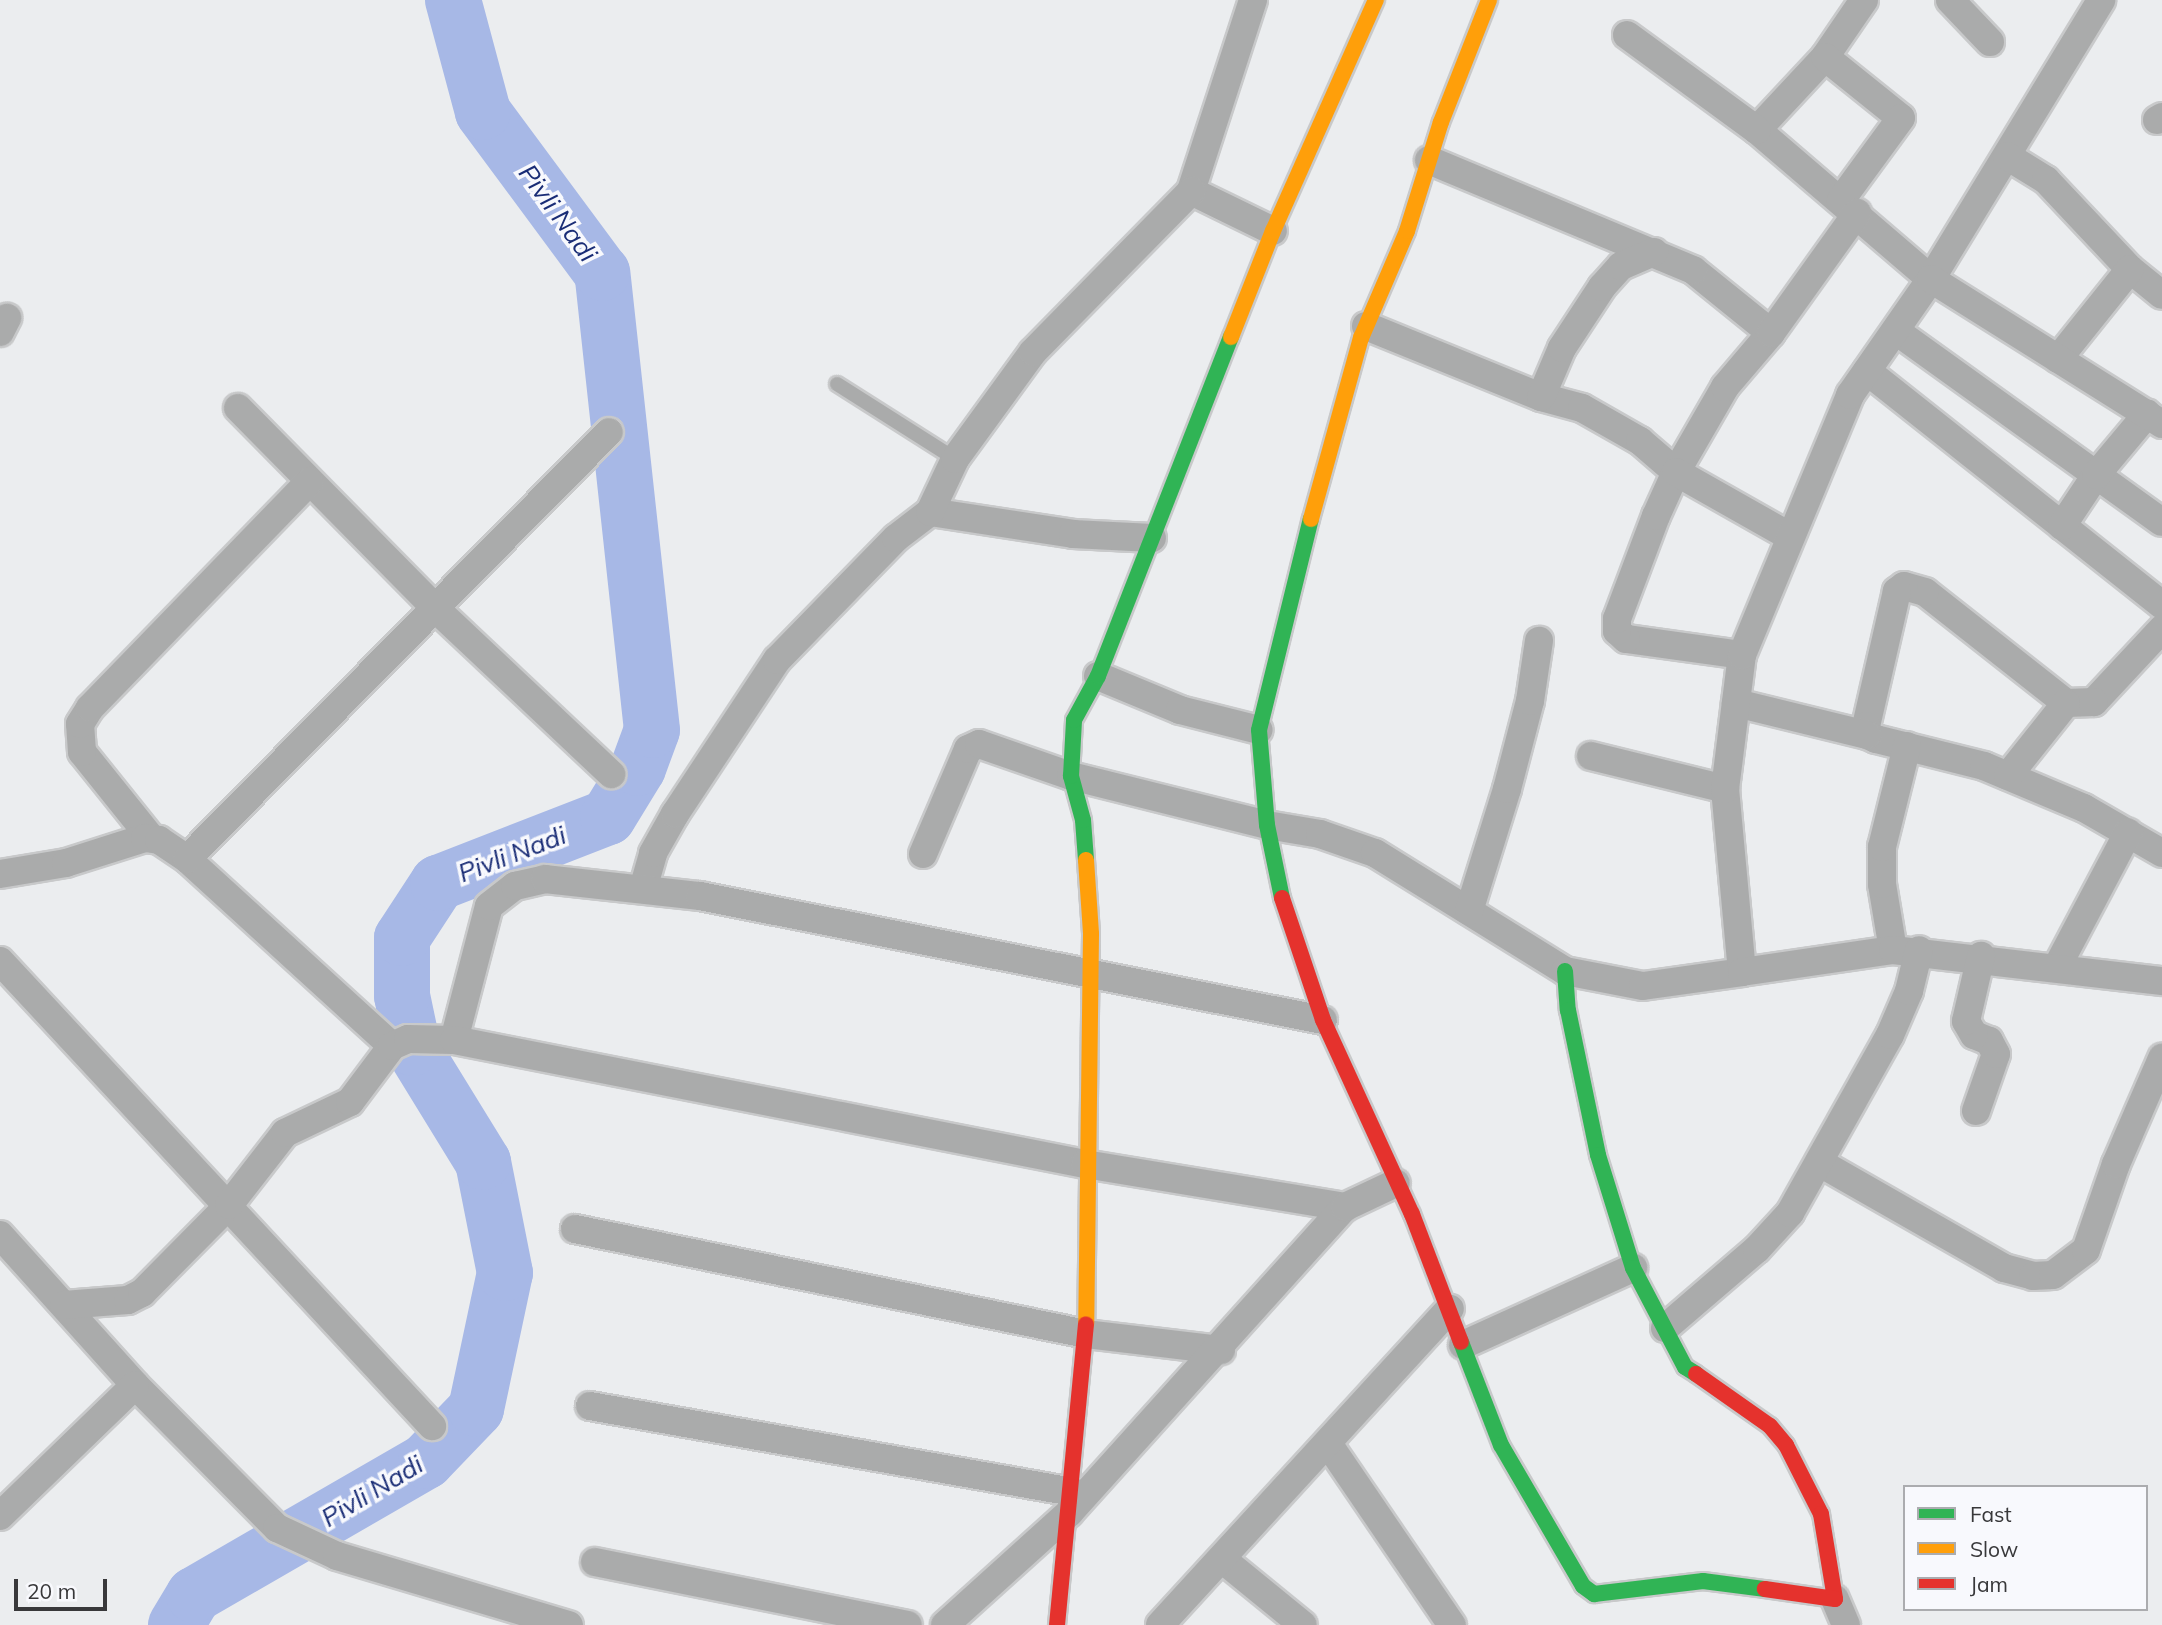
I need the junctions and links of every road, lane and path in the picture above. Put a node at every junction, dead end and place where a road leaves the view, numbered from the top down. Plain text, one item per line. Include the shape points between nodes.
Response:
1 (1253, 0) edge
2 (1376, 0) edge
3 (1489, 0) edge
4 (1864, 0) edge
5 (1950, 0) edge
6 (2102, 0) edge
7 (1627, 35) dead end
8 (1990, 42) dead end
9 (1825, 57) junction
10 (1757, 130) junction
11 (2007, 156) junction
12 (1429, 160) junction
13 (1191, 191) junction
14 (1849, 206) junction
15 (1273, 231) junction
16 (1654, 252) junction
17 (2130, 269) junction
18 (1931, 279) junction
19 (2162, 295) edge
20 (1366, 326) junction
21 (1896, 331) junction
22 (1771, 333) junction
23 (2058, 359) junction
24 (1867, 371) junction
25 (836, 384) dead end
26 (1541, 397) junction
27 (238, 408) dead end
28 (2157, 419) edge
29 (609, 432) dead end
30 (955, 459) junction
31 (1676, 472) junction
32 (2096, 475) junction
33 (309, 482) junction
34 (930, 512) junction
35 (2162, 522) edge
36 (2062, 526) junction
37 (1789, 536) junction
38 (1152, 538) junction
39 (2162, 605) edge
40 (436, 609) junction
41 (2162, 629) edge
42 (1539, 641) dead end
43 (1742, 655) junction
44 (1098, 676) junction
45 (1736, 703) junction
46 (2066, 703) junction
47 (1259, 730) junction
48 (1867, 735) junction
49 (1907, 746) junction
50 (1591, 756) dead end
51 (611, 775) dead end
52 (1071, 776) junction
53 (2008, 776) junction
54 (1725, 789) junction
55 (1267, 825) junction
56 (2128, 833) junction
57 (151, 838) junction
58 (2162, 853) edge
59 (923, 854) dead end
60 (187, 859) junction
61 (0, 874) edge
62 (643, 889) junction
63 (1469, 911) junction
64 (1906, 950) junction
65 (1980, 956) junction
66 (0, 961) edge
67 (2057, 967) junction
68 (1565, 971) junction
69 (1742, 972) junction
70 (1088, 977) junction
71 (2162, 981) edge
72 (1323, 1020) junction
73 (448, 1039) junction
74 (400, 1043) junction
75 (2162, 1058) edge
76 (1976, 1111) dead end
77 (1086, 1164) junction
78 (1822, 1164) junction
79 (1396, 1183) junction
80 (229, 1205) junction
81 (1345, 1207) junction
82 (575, 1229) dead end
83 (0, 1235) edge
84 (1633, 1268) junction
85 (64, 1305) junction
86 (1450, 1310) junction
87 (1664, 1328) junction
88 (1086, 1334) junction
89 (1463, 1345) junction
90 (1220, 1350) junction
91 (135, 1385) junction
92 (590, 1406) dead end
93 (432, 1426) dead end
94 (1329, 1445) junction
95 (1071, 1503) junction
96 (0, 1516) edge
97 (1222, 1559) junction
98 (595, 1562) dead end
99 (1835, 1599) junction
100 (569, 1625) edge
101 (908, 1625) edge
102 (944, 1625) edge
103 (1057, 1625) edge
104 (1160, 1625) edge
105 (1303, 1625) edge
106 (1452, 1625) edge
107 (1846, 1625) edge

1 - 13 street
2 - 15 street
3 - 12 street
4 - 9 street
5 - 8 street
6 - 11 street
7 - 10 street
9 - 10 street
9 - 14 street via 1901,118
10 - 14 street
11 - 17 street via 2046,180
11 - 18 street
12 - 16 street
12 - 20 street via 1407,231
13 - 15 street
13 - 30 street via 1033,352
14 - 18 street
14 - 22 street
15 - 38 street
16 - 22 street via 1693,270
16 - 26 street via 1621,266 1602,287 1562,348
17 - 19 street
17 - 23 street
18 - 21 street
18 - 23 street
20 - 26 street
20 - 47 street via 1329,444
21 - 24 street
21 - 32 street
22 - 31 street via 1725,387
23 - 28 street
24 - 36 street
24 - 37 street via 1850,395
25 - 30 lane
26 - 31 street via 1582,408 1640,441
27 - 33 street
28 - 32 street
29 - 40 street
30 - 34 street
31 - 37 street
31 - 43 street via 1617,619 1617,631 1626,639
32 - 35 street
32 - 36 street
33 - 40 street
33 - 57 street via 90,708 80,724 82,752
34 - 38 street via 1073,534
34 - 62 street via 897,538 777,660 675,814 653,853
36 - 39 street
37 - 43 street
38 - 44 street
40 - 51 street
40 - 60 street
41 - 46 street via 2094,702
42 - 63 street via 1530,701
43 - 45 street
44 - 47 street via 1180,710
44 - 52 street via 1074,720
45 - 48 street
45 - 54 street
46 - 48 street via 1924,592 1904,586 1897,592
46 - 53 street
47 - 55 street
48 - 49 street
49 - 53 street
49 - 64 street via 1882,847 1882,884
50 - 54 street
52 - 55 street
52 - 59 street via 974,744
52 - 70 street via 1083,820 1091,934
53 - 56 street
54 - 69 street
55 - 63 street via 1320,834 1375,853
55 - 72 street via 1278,885
56 - 58 street
56 - 67 street
57 - 60 street
57 - 61 street via 66,863
60 - 74 street
62 - 70 street via 713,898
62 - 73 street via 545,879 501,894 482,920
63 - 68 street
64 - 65 street
64 - 69 street
64 - 78 street via 1909,991
65 - 67 street
65 - 76 street via 1966,1021 1974,1035 1989,1041 1996,1054
66 - 80 street
67 - 71 street
68 - 69 street via 1643,986
68 - 84 street via 1568,1010 1598,1155
70 - 72 street
70 - 77 street
72 - 79 street
73 - 74 street
73 - 77 street
74 - 80 street via 350,1102 285,1133
75 - 78 street via 2116,1164 2086,1250 2053,1275 2033,1276 2004,1268
77 - 81 street
77 - 88 street
78 - 87 street via 1790,1213 1757,1249
79 - 81 street
79 - 86 street
80 - 85 street via 142,1293 128,1300
80 - 93 street
81 - 90 street
82 - 88 street
83 - 85 street
84 - 87 street
84 - 89 street
85 - 91 street
86 - 89 street
86 - 94 street
87 - 99 street via 1685,1367 1770,1426 1786,1446 1821,1514
88 - 90 street
88 - 95 street
89 - 99 street via 1501,1445 1583,1586 1594,1594 1703,1581
90 - 95 street
91 - 96 street
91 - 100 street via 277,1528 337,1556
92 - 95 street
94 - 97 street
94 - 106 street
95 - 102 street
95 - 103 street
97 - 104 street
97 - 105 street
98 - 101 street
99 - 107 street

